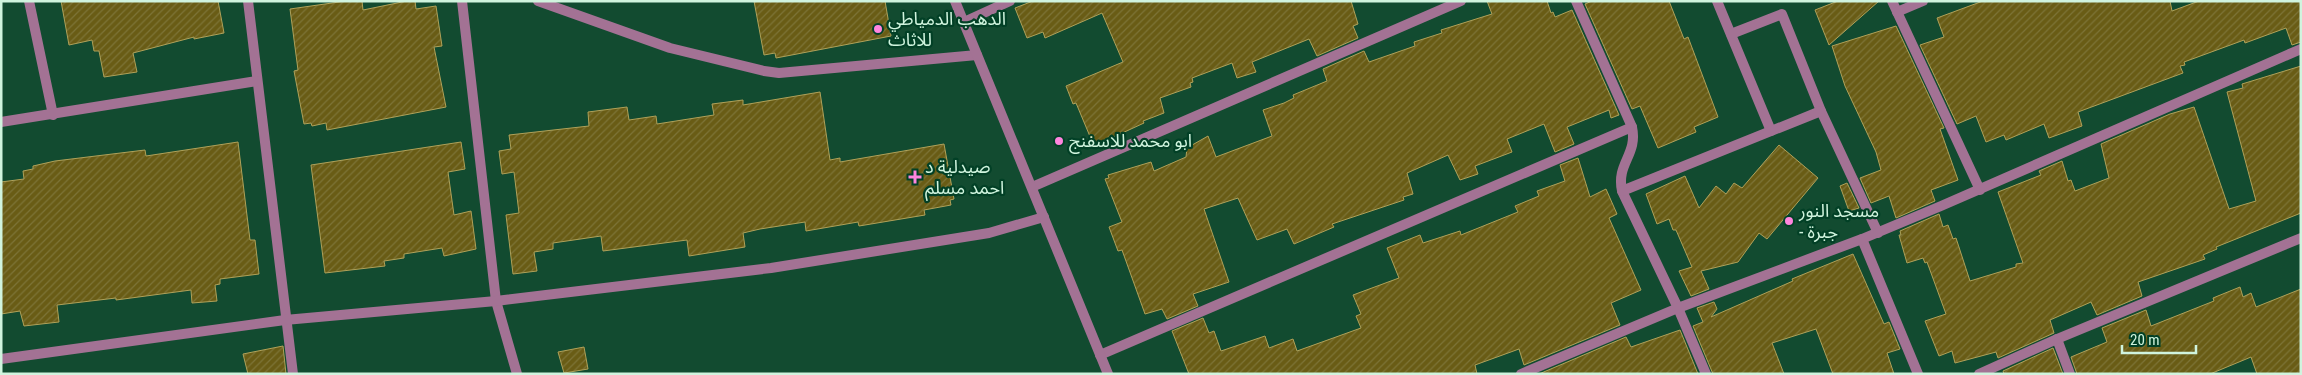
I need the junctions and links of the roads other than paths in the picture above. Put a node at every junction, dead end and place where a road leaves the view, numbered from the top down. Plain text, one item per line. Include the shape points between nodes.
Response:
1 (30, 1) edge
2 (248, 1) edge
3 (462, 1) edge
4 (538, 1) edge
5 (955, 1) edge
6 (1010, 1) edge
7 (1461, 1) edge
8 (1576, 1) edge
9 (1717, 1) edge
10 (1892, 1) edge
11 (1923, 1) edge
12 (1897, 12) junction
13 (964, 22) junction
14 (1731, 34) junction
15 (2301, 49) edge
16 (977, 55) junction
17 (257, 81) junction
18 (1822, 111) junction
19 (53, 115) junction
20 (1, 122) edge
21 (1632, 127) junction
22 (1771, 132) junction
23 (1032, 187) junction
24 (1980, 190) junction
25 (1622, 191) junction
26 (1044, 217) junction
27 (1878, 233) junction
28 (2301, 238) edge
29 (1862, 239) junction
30 (496, 301) junction
31 (1678, 308) junction
32 (285, 320) junction
33 (2057, 339) junction
34 (1100, 355) junction
35 (1, 359) edge
36 (293, 374) edge
37 (517, 374) edge
38 (1108, 374) edge
39 (1521, 374) edge
40 (1706, 374) edge
41 (1918, 374) edge
42 (1979, 374) edge
43 (2070, 374) edge

1 - 19 street
2 - 17 street
3 - 30 street
4 - 16 street via 670,48 764,71
5 - 13 street
6 - 13 street
7 - 23 street
8 - 21 street
9 - 14 street
10 - 12 street
11 - 12 street
12 - 24 street
13 - 16 street
14 - 18 street via 1782,14
14 - 22 street
15 - 24 street
16 - 23 street
17 - 19 street
17 - 32 street
18 - 22 street
18 - 27 street
19 - 20 street
21 - 25 street via 1634,143 1621,173
21 - 34 street
22 - 25 street
23 - 26 street
24 - 27 street
25 - 31 street
26 - 30 street via 989,233 771,268
26 - 34 street
27 - 29 street
28 - 33 street
29 - 31 street
29 - 41 street
30 - 32 street
30 - 37 street
31 - 39 street
31 - 40 street
32 - 35 street
32 - 36 street
33 - 42 street
33 - 43 street
34 - 38 street

